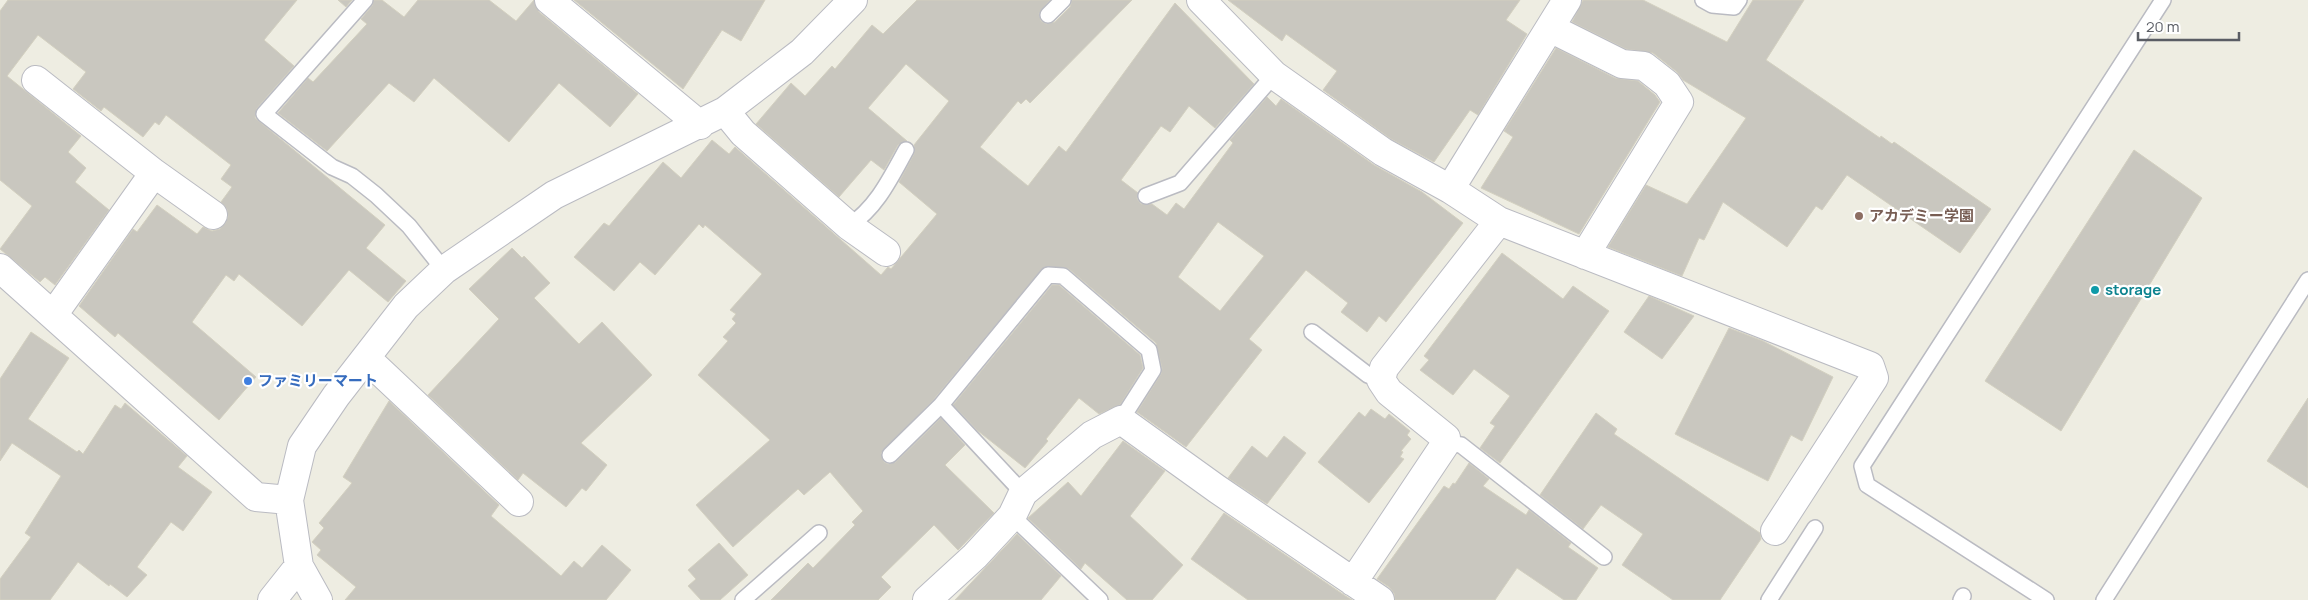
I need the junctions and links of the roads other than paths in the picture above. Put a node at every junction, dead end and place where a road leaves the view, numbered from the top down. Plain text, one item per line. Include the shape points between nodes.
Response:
1 (365, 0) edge
2 (549, 0) edge
3 (853, 0) edge
4 (1063, 0) edge
5 (1201, 0) edge
6 (1567, 0) edge
7 (1703, 0) edge
8 (1739, 0) edge
9 (2163, 0) edge
10 (1048, 15) dead end
11 (1550, 28) junction
12 (1274, 75) junction
13 (36, 80) dead end
14 (725, 111) junction
15 (700, 125) junction
16 (906, 150) dead end
17 (154, 173) junction
18 (1450, 189) junction
19 (1146, 196) dead end
20 (213, 215) dead end
21 (1499, 221) junction
22 (849, 226) junction
23 (886, 252) dead end
24 (1585, 255) junction
25 (0, 268) edge
26 (444, 270) junction
27 (2308, 280) edge
28 (53, 315) junction
29 (1312, 332) dead end
30 (366, 358) junction
31 (1381, 380) junction
32 (941, 405) junction
33 (1121, 420) junction
34 (1446, 443) junction
35 (890, 455) dead end
36 (289, 500) junction
37 (519, 502) dead end
38 (1018, 504) junction
39 (1815, 528) dead end
40 (1775, 531) dead end
41 (819, 533) dead end
42 (1604, 557) dead end
43 (299, 566) junction
44 (1353, 582) junction
45 (272, 600) edge
46 (318, 600) edge
47 (743, 600) edge
48 (927, 600) edge
49 (1100, 600) edge
50 (1380, 600) edge
51 (1769, 600) edge
52 (2046, 600) edge
53 (2104, 600) edge

1 - 26 lane via 264,114 332,167 352,176 376,195 409,226
2 - 15 street
3 - 14 street via 802,52
4 - 10 lane
5 - 12 street
6 - 11 street
7 - 8 lane via 1712,5 1734,6
9 - 52 lane via 1862,466 1867,485
11 - 18 street
11 - 24 street via 1622,64 1644,66 1667,84 1679,102
12 - 18 street via 1383,152
12 - 19 lane via 1180,183
13 - 17 street
14 - 15 street
14 - 22 street via 743,133
15 - 26 street via 554,195
16 - 22 lane via 883,192 864,216
17 - 20 street
17 - 28 street
18 - 21 street
21 - 24 street
21 - 31 street via 1384,368
22 - 23 street
24 - 40 street via 1870,366 1874,378
25 - 28 street
26 - 30 street via 406,306
27 - 53 lane
28 - 36 street via 256,497
29 - 31 lane via 1368,375
30 - 36 street via 302,446
30 - 37 street
31 - 34 street via 1389,392 1446,438
32 - 33 lane via 1048,275 1063,276 1148,350 1154,370
32 - 35 lane
32 - 38 lane
33 - 38 street via 1092,435
33 - 44 street
34 - 42 lane via 1461,445
34 - 44 street
36 - 43 street
38 - 48 street via 975,556
38 - 49 lane
39 - 51 lane
41 - 47 lane
43 - 45 street
43 - 46 street
44 - 50 street

